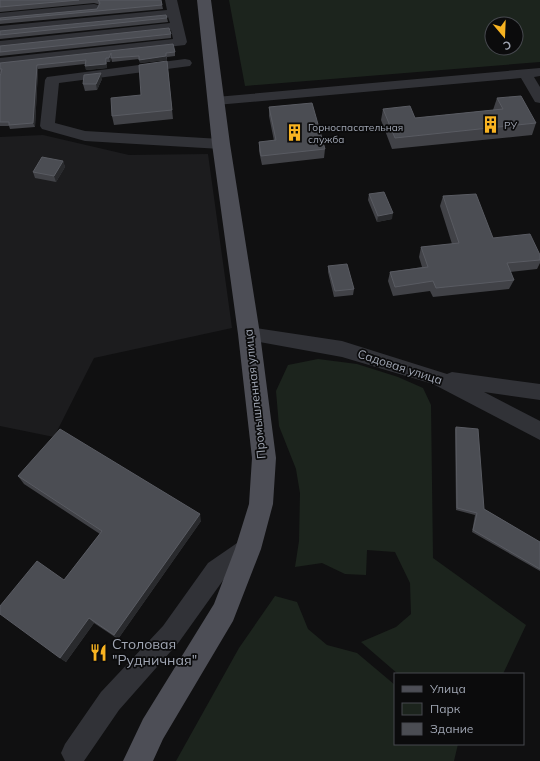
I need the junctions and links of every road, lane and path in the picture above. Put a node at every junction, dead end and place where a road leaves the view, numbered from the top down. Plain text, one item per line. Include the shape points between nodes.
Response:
1 (204, 0) edge
2 (156, 2) edge
3 (172, 4) edge
4 (109, 6) edge
5 (0, 17) edge
6 (177, 26) junction
7 (0, 30) edge
8 (0, 45) edge
9 (0, 62) edge
10 (185, 63) dead end
11 (540, 72) edge
12 (525, 73) junction
13 (540, 99) edge
14 (216, 100) junction
15 (222, 144) junction
16 (249, 334) junction
17 (438, 378) junction
18 (540, 392) edge
19 (540, 431) edge
20 (248, 549) junction
21 (74, 753) dead end
22 (138, 761) edge

1 - 14 main road, Промышленная улица
2 - 3 street
3 - 6 street
3 - 7 street
4 - 5 street
6 - 8 street
6 - 9 street via 180,42
10 - 15 street via 52,80 47,126 85,136
11 - 12 street
12 - 13 street
12 - 14 street
14 - 15 main road, Промышленная улица
15 - 16 main road, Промышленная улица
16 - 17 street, Садовая улица via 342,349
16 - 20 main road, Промышленная улица via 264,458 261,504
17 - 18 street
17 - 19 street, Садовая улица
20 - 21 street via 216,571 172,634 110,701
20 - 22 main road, Промышленная улица via 224,612 153,729

